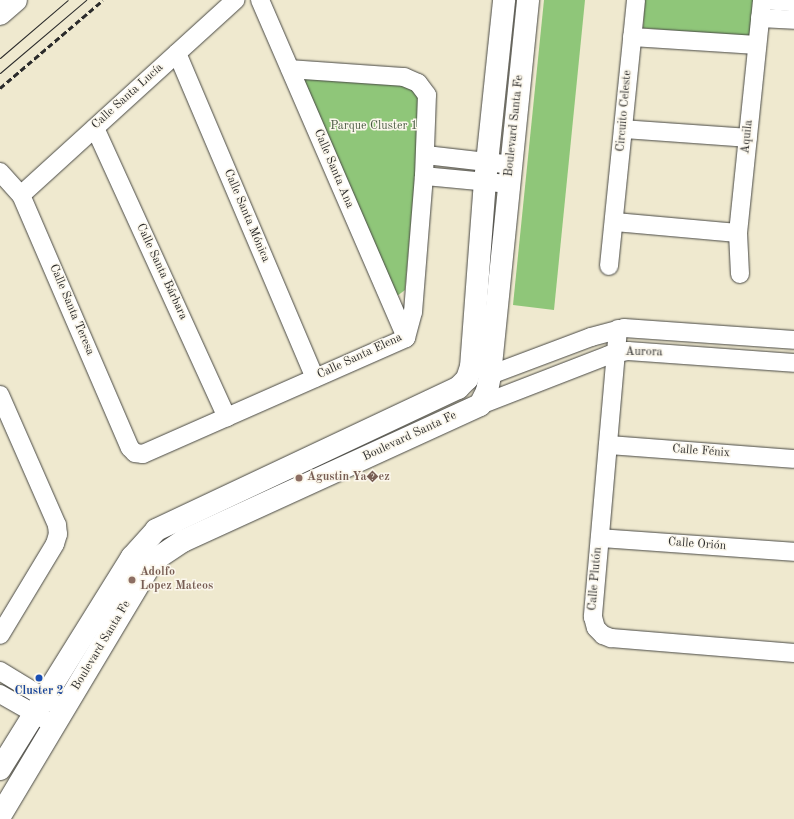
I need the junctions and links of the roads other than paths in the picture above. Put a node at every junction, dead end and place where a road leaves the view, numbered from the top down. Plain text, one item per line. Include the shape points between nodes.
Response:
1 (16, 0) edge
2 (236, 0) edge
3 (260, 0) edge
4 (504, 0) edge
5 (528, 0) edge
6 (636, 0) edge
7 (762, 0) edge
8 (794, 2) edge
9 (0, 14) edge
10 (760, 18) junction
11 (794, 20) edge
12 (632, 37) junction
13 (757, 45) junction
14 (177, 53) junction
15 (290, 69) junction
16 (94, 128) junction
17 (623, 129) junction
18 (748, 138) junction
19 (426, 156) junction
20 (0, 172) edge
21 (486, 172) junction
22 (510, 174) junction
23 (424, 176) junction
24 (21, 195) junction
25 (615, 222) junction
26 (738, 233) junction
27 (609, 266) dead end
28 (740, 274) dead end
29 (618, 329) junction
30 (406, 338) junction
31 (794, 340) edge
32 (616, 353) junction
33 (794, 363) edge
34 (490, 375) junction
35 (315, 378) junction
36 (0, 395) edge
37 (480, 405) junction
38 (227, 417) junction
39 (608, 444) junction
40 (135, 453) joint
41 (793, 459) dead end
42 (600, 538) junction
43 (794, 552) edge
44 (0, 635) edge
45 (794, 653) edge
46 (0, 671) edge
47 (0, 694) edge
48 (40, 705) junction
49 (59, 718) junction
50 (0, 769) edge
51 (0, 816) edge

1 - 9 main road
2 - 14 street, Calle Santa Lucía
3 - 15 street, Calle Santa Ana
4 - 21 main road, Boulevard Santa Fe
5 - 22 main road, Boulevard Santa Fe
6 - 12 street, Circuito Celeste
7 - 8 street
7 - 10 street, Aquila
10 - 11 street
10 - 13 street, Aquila
12 - 13 street
12 - 17 street, Circuito Celeste
13 - 18 street, Aquila
14 - 16 street, Calle Santa Lucía
14 - 35 street, Calle Santa Mónica
15 - 19 street, Calle Santa Elena via 404,77 418,83 427,95
15 - 30 street, Calle Santa Ana
16 - 24 street, Calle Santa Lucía
16 - 38 street, Calle Santa Bárbara
17 - 18 street
17 - 25 street, Circuito Celeste
18 - 26 street, Aquila
19 - 21 street
19 - 23 street, Calle Santa Elena
20 - 24 street, Calle Santa Teresa
21 - 22 street
21 - 23 street
21 - 48 main road, Boulevard Santa Fe via 471,367 467,379 458,388 156,530 132,557
22 - 34 main road, Boulevard Santa Fe
23 - 30 street, Calle Santa Elena via 413,312
24 - 40 street, Calle Santa Teresa via 130,448
25 - 26 street
25 - 27 street, Circuito Celeste
26 - 28 street, Aquila
29 - 31 street, Aurora via 634,327
29 - 32 street, Calle Plutón
29 - 34 street, Aurora
30 - 35 street, Calle Santa Elena
32 - 33 street, Aurora via 639,351
32 - 37 street, Aurora
32 - 39 street, Calle Plutón
34 - 37 main road, Boulevard Santa Fe via 487,391
35 - 38 street, Calle Santa Elena
36 - 44 street via 57,525 58,534 55,544
37 - 49 main road, Boulevard Santa Fe via 183,541 159,557 149,567
38 - 40 street, Calle Santa Elena via 143,454
39 - 41 street, Calle Fénix
39 - 42 street, Calle Plutón
42 - 43 street, Calle Orión
42 - 45 street, Calle Plutón via 593,617 596,628 603,635 623,639
46 - 48 street
47 - 48 street
48 - 49 street
48 - 50 main road, Boulevard Santa Fe
49 - 51 main road, Boulevard Santa Fe

